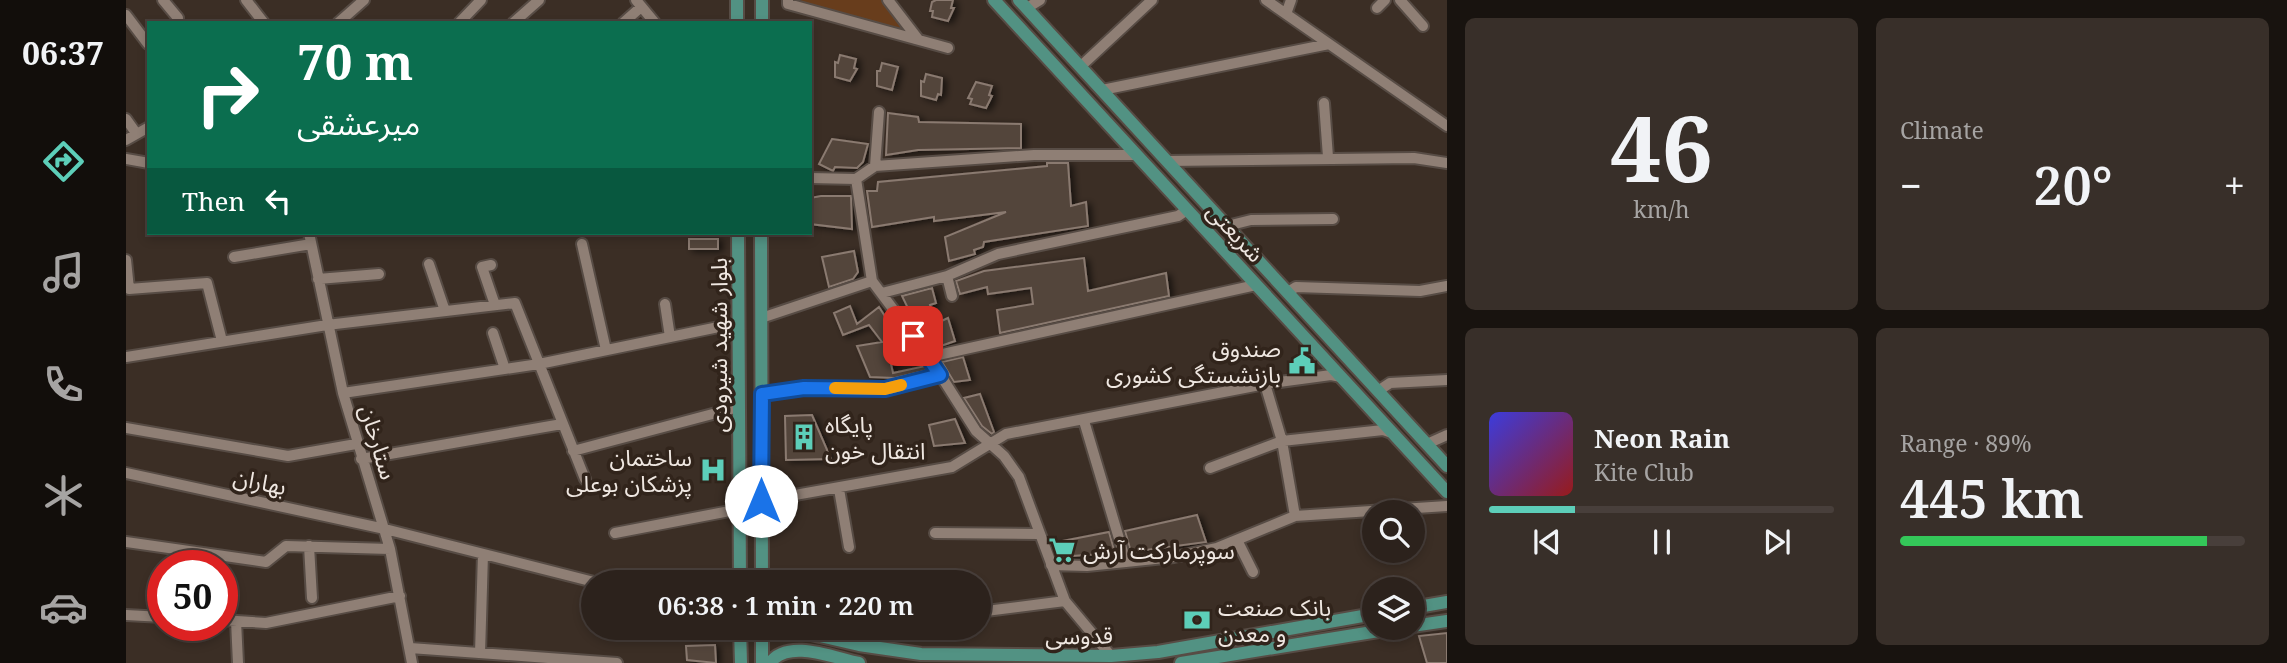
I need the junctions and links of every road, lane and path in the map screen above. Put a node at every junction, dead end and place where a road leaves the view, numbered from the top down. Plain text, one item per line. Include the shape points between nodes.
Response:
1 (163, 0) edge
2 (246, 0) edge
3 (364, 0) edge
4 (481, 0) edge
5 (539, 0) edge
6 (737, 0) edge
7 (762, 0) edge
8 (788, 0) edge
9 (888, 0) edge
10 (994, 0) edge
11 (1040, 0) edge
12 (1152, 0) edge
13 (1266, 0) edge
14 (1291, 0) edge
15 (1400, 0) edge
16 (639, 4) edge
17 (1023, 4) edge
18 (1286, 14) junction
19 (126, 16) edge
20 (178, 18) dead end
21 (262, 21) edge
22 (340, 21) edge
23 (461, 21) edge
24 (515, 21) edge
25 (626, 21) edge
26 (654, 21) edge
27 (737, 21) edge
28 (762, 21) edge
29 (1423, 26) dead end
30 (918, 39) junction
31 (147, 43) edge
32 (1329, 44) junction
33 (948, 48) dead end
34 (1080, 67) junction
35 (1102, 90) junction
36 (1324, 103) dead end
37 (879, 112) dead end
38 (126, 119) edge
39 (1447, 126) edge
40 (147, 128) edge
41 (136, 133) junction
42 (126, 140) edge
43 (1136, 155) junction
44 (1328, 157) junction
45 (126, 159) edge
46 (1167, 161) junction
47 (147, 163) edge
48 (1447, 163) edge
49 (875, 166) junction
50 (812, 178) edge
51 (856, 179) junction
52 (1187, 210) junction
53 (1333, 219) dead end
54 (1227, 226) junction
55 (738, 235) edge
56 (761, 235) edge
57 (310, 239) edge
58 (582, 244) dead end
59 (234, 257) dead end
60 (126, 260) edge
61 (429, 264) dead end
62 (491, 265) dead end
63 (379, 274) dead end
64 (947, 276) junction
65 (318, 279) junction
66 (872, 281) junction
67 (1256, 285) junction
68 (1447, 286) edge
69 (1288, 292) junction
70 (882, 293) junction
71 (952, 296) dead end
72 (664, 304) dead end
73 (495, 306) junction
74 (445, 311) junction
75 (761, 318) junction
76 (738, 323) junction
77 (327, 325) junction
78 (493, 332) dead end
79 (670, 337) junction
80 (222, 341) junction
81 (606, 350) junction
82 (126, 357) edge
83 (929, 357) junction
84 (539, 364) junction
85 (505, 369) junction
86 (940, 375) junction
87 (1341, 377) junction
88 (1447, 380) edge
89 (1265, 384) junction
90 (1378, 391) junction
91 (343, 393) junction
92 (762, 394) junction
93 (739, 407) junction
94 (1084, 421) junction
95 (562, 424) junction
96 (126, 428) edge
97 (1392, 433) junction
98 (1447, 435) edge
99 (1282, 441) junction
100 (990, 442) junction
101 (356, 444) junction
102 (1427, 444) junction
103 (573, 452) junction
104 (361, 459) junction
105 (1447, 466) edge
106 (1210, 468) dead end
107 (126, 473) edge
108 (585, 479) dead end
109 (839, 489) junction
110 (1447, 492) edge
111 (761, 501) junction
112 (1447, 506) edge
113 (740, 509) junction
114 (1295, 516) junction
115 (384, 529) junction
116 (615, 533) dead end
117 (935, 533) dead end
118 (1038, 534) junction
119 (1237, 540) junction
120 (126, 542) edge
121 (309, 547) junction
122 (849, 547) dead end
123 (390, 549) junction
124 (483, 554) junction
125 (1126, 562) junction
126 (1051, 565) junction
127 (740, 570) edge
128 (762, 570) edge
129 (1254, 572) dead end
130 (581, 579) edge
131 (400, 596) junction
132 (312, 598) dead end
133 (1065, 601) junction
134 (1447, 602) edge
135 (1425, 606) edge
136 (991, 610) edge
137 (126, 615) edge
138 (147, 616) edge
139 (1362, 616) edge
140 (238, 621) edge
141 (1447, 621) edge
142 (1425, 624) edge
143 (1362, 634) edge
144 (740, 640) edge
145 (762, 640) edge
146 (784, 640) edge
147 (845, 640) edge
148 (236, 641) edge
149 (410, 648) junction
150 (790, 650) junction
151 (480, 653) junction
152 (1240, 654) junction
153 (1111, 656) junction
154 (237, 663) edge
155 (412, 663) edge
156 (617, 663) edge
157 (741, 663) edge
158 (762, 663) edge
159 (770, 663) edge
160 (859, 663) edge
161 (1181, 663) edge
162 (1251, 663) edge

1 - 20 street
2 - 21 street
3 - 22 street
4 - 23 street
5 - 24 street
6 - 27 main road
7 - 28 main road
8 - 30 street via 788,4
9 - 30 street
10 - 43 main road, شریعتی
11 - 17 street
12 - 34 street
13 - 18 street
14 - 18 street
15 - 29 street
16 - 25 street
16 - 26 street
17 - 34 main road, شریعتی
18 - 32 street
19 - 31 street
30 - 33 street
32 - 35 street
32 - 39 street
34 - 35 main road, شریعتی
35 - 46 main road, شریعتی
36 - 44 street
37 - 49 street
38 - 41 street
40 - 41 street
41 - 42 street
43 - 49 street via 1034,155
43 - 52 main road, شریعتی
44 - 46 street
44 - 48 street
45 - 47 street
46 - 54 main road, شریعتی
49 - 51 street
50 - 51 street
51 - 66 street
52 - 64 street via 1178,216 998,254
52 - 67 main road, شریعتی
53 - 54 street via 1251,220
54 - 69 main road, شریعتی
55 - 76 main road, بلوار شهید شیرودی
56 - 75 main road, بلوار شهید شیرودی
57 - 59 street
57 - 65 street, ستارخان
58 - 81 street
60 - 80 street via 129,289 207,283
61 - 74 street
62 - 73 street via 482,267
63 - 65 street
64 - 70 street
64 - 71 street
65 - 77 street, ستارخان
66 - 70 street
66 - 75 street
67 - 83 street
67 - 87 main road, شریعتی
68 - 69 street via 1420,291 1296,287
69 - 90 main road, شریعتی
70 - 83 street
72 - 79 street
73 - 74 street
73 - 84 street via 515,303
74 - 77 street
75 - 92 main road, بلوار شهید شیرودی
76 - 79 street
76 - 93 main road, بلوار شهید شیرودی
77 - 80 street
77 - 91 street, ستارخان
78 - 85 street
79 - 81 street
80 - 82 street
81 - 84 street
83 - 86 street
84 - 85 street
84 - 95 street
85 - 91 street
86 - 92 street via 885,389 804,388
86 - 100 street via 975,431
87 - 89 street
87 - 97 main road, شریعتی
88 - 90 street via 1390,383
89 - 94 street
89 - 99 street
90 - 102 main road, شریعتی
91 - 101 street, ستارخان
92 - 111 main road, بلوار شهید شیرودی
93 - 103 street
93 - 113 main road, بلوار شهید شیرودی
94 - 100 street via 1006,434
94 - 125 street
95 - 103 street
95 - 104 street
96 - 101 street via 288,456
97 - 99 street via 1383,430
97 - 110 main road, شریعتی
98 - 102 street
99 - 106 street
99 - 114 street
100 - 109 street via 952,467
100 - 118 street via 1019,477
101 - 104 street, ستارخان
102 - 105 main road, شریعتی
103 - 108 street
104 - 115 street, ستارخان
107 - 115 street, بهاران
109 - 111 street
109 - 122 street
111 - 128 main road, بلوار شهید شیرودی
112 - 114 street
113 - 116 street
113 - 127 main road, بلوار شهید شیرودی
114 - 119 street
115 - 123 street, ستارخان
115 - 124 street, بهاران
117 - 118 street
118 - 126 street
119 - 125 street via 1174,558
119 - 129 street
120 - 121 street via 266,562 286,546
121 - 123 street
121 - 132 street
123 - 131 street, ستارخان
124 - 130 street, بهاران
124 - 151 street
125 - 126 street
126 - 133 street
131 - 140 street via 266,623
131 - 149 street, ستارخان
133 - 136 street
133 - 153 street
134 - 135 main road
137 - 138 street
139 - 153 main road, قدوسی
141 - 142 main road
143 - 152 main road
144 - 157 main road
145 - 158 main road
146 - 150 main road
147 - 153 main road, قدوسی via 921,654
148 - 154 street
149 - 151 street
149 - 155 street, ستارخان
150 - 159 main road
150 - 160 main road
151 - 156 street
152 - 161 main road
152 - 162 street

